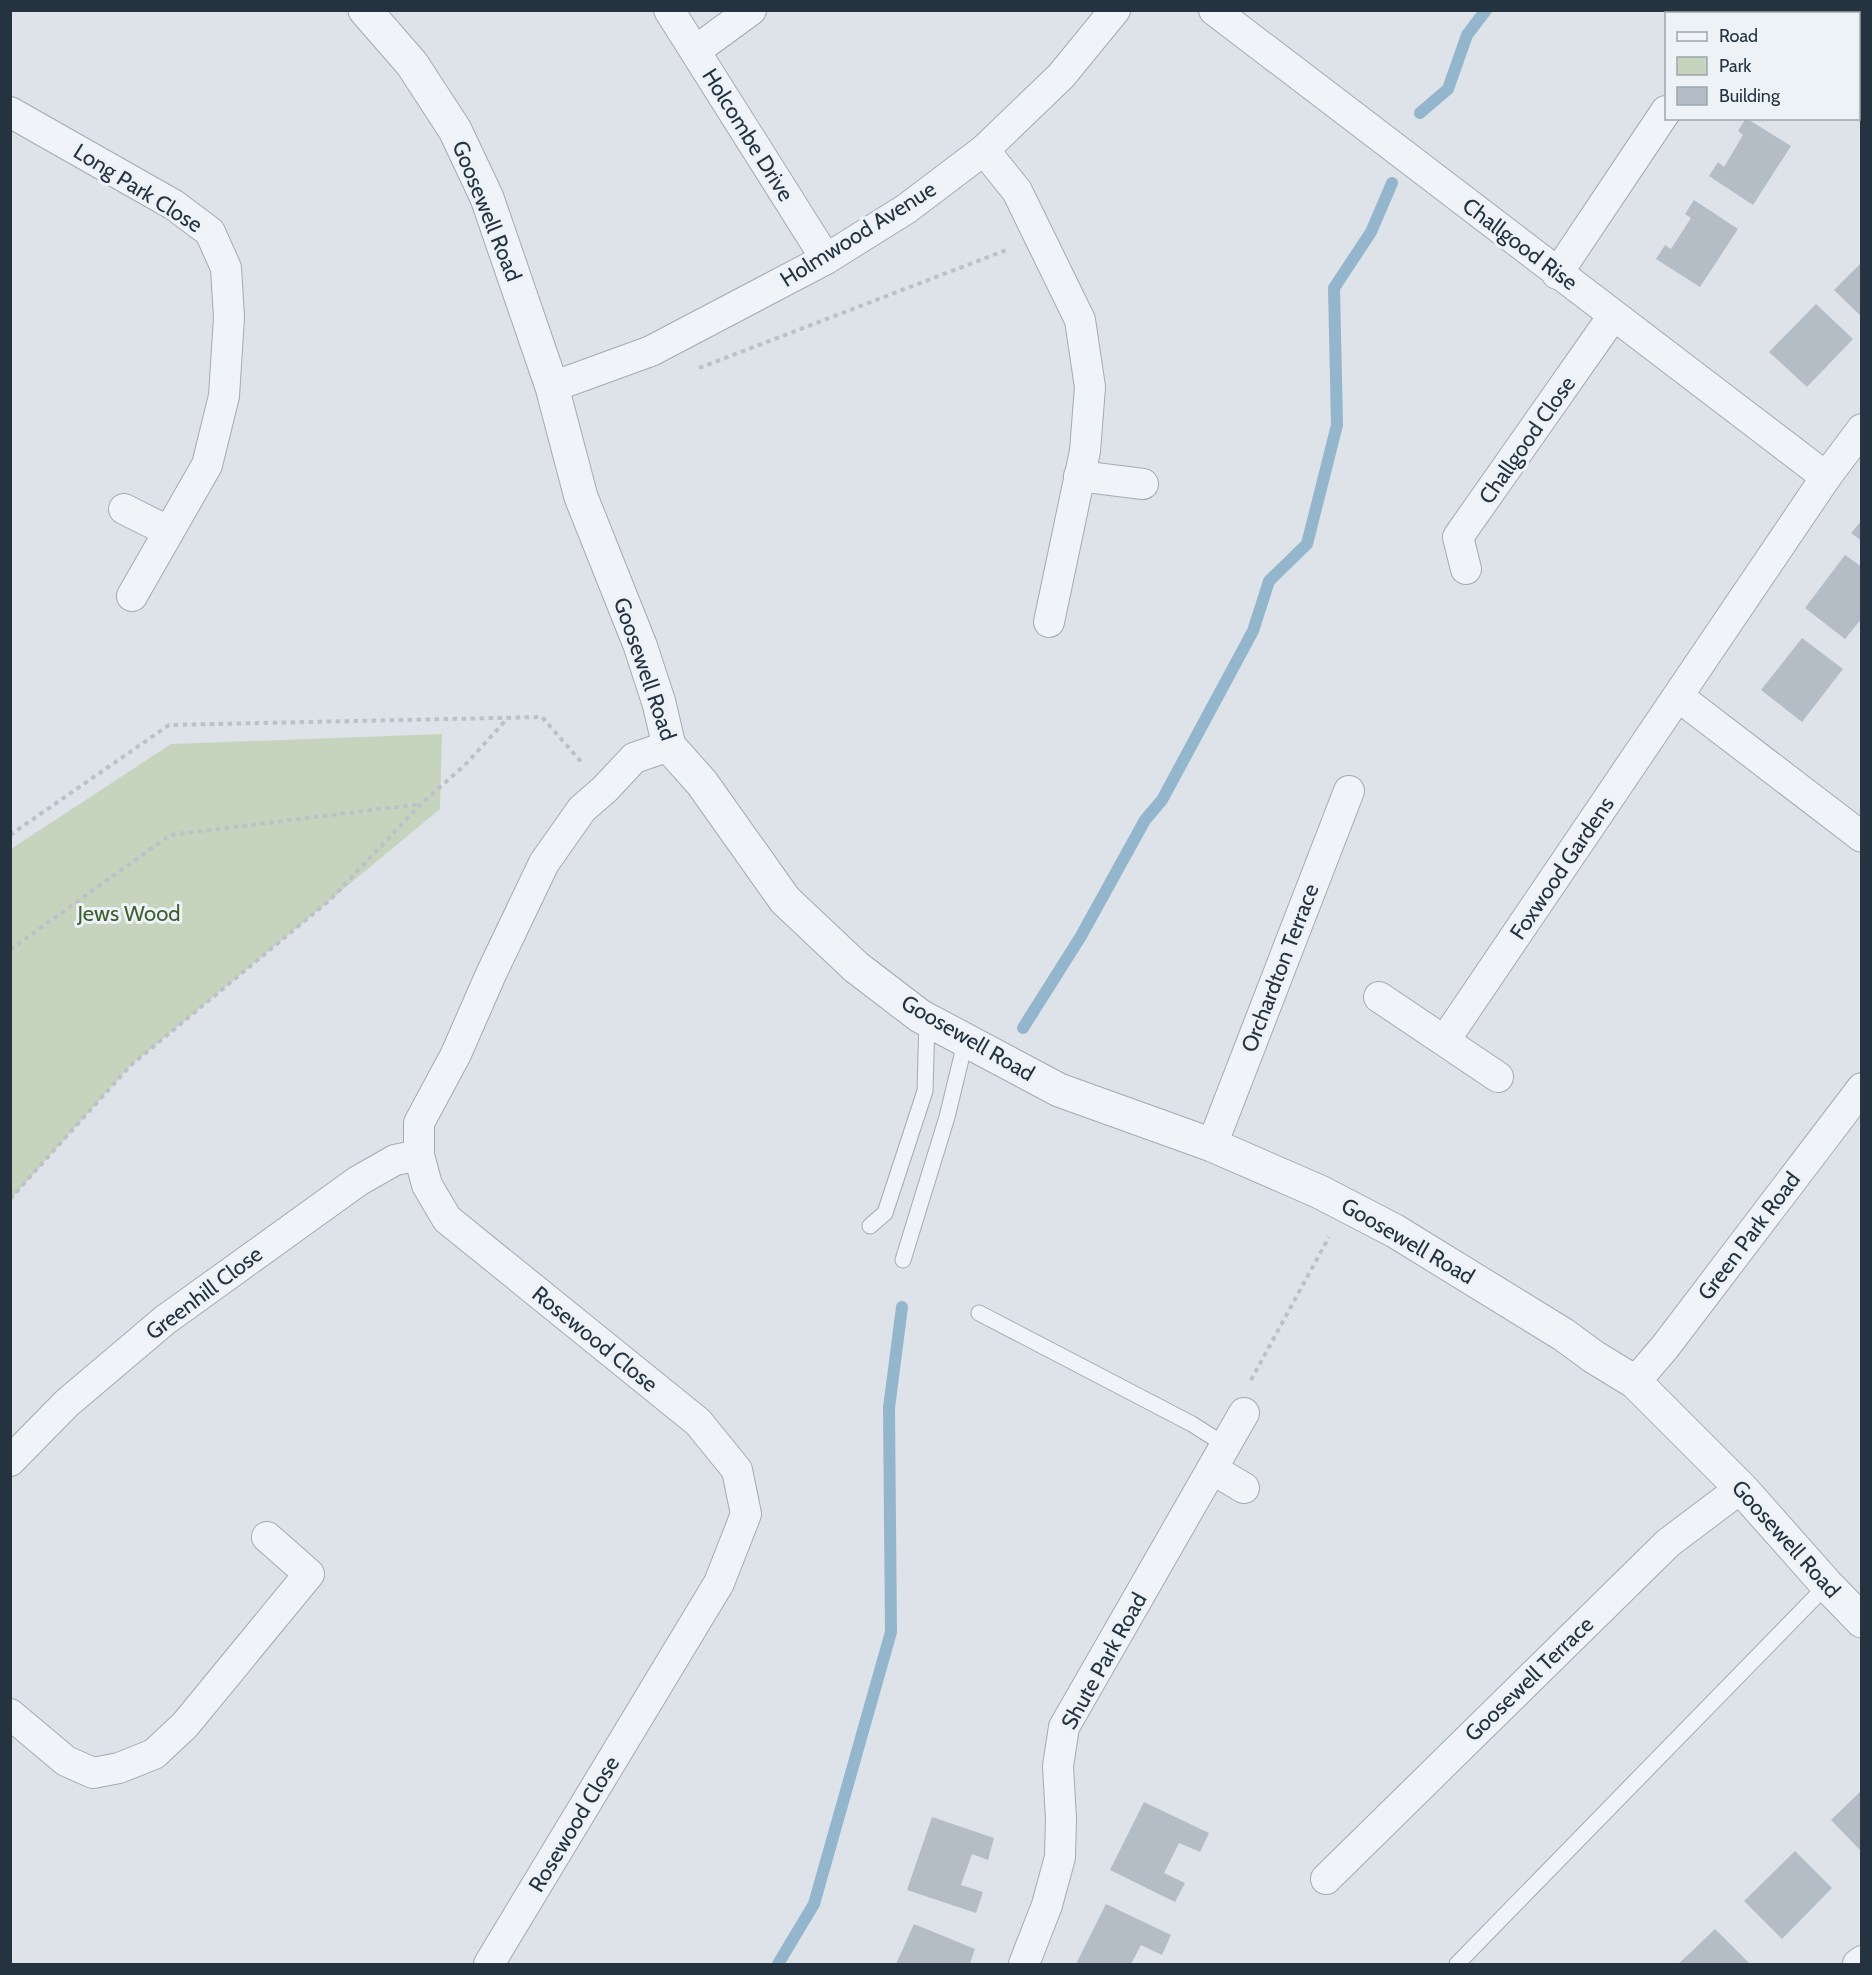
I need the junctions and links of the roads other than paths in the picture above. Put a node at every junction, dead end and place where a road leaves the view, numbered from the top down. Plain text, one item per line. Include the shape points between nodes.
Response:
1 (365, 10) edge
2 (669, 10) edge
3 (751, 10) edge
4 (1115, 10) edge
5 (1214, 10) edge
6 (695, 51) junction
7 (10, 112) edge
8 (1665, 112) edge
9 (984, 150) junction
10 (826, 259) junction
11 (1557, 274) junction
12 (1613, 316) junction
13 (552, 387) junction
14 (1862, 429) edge
15 (1079, 476) junction
16 (1826, 477) junction
17 (1143, 484) dead end
18 (124, 509) dead end
19 (168, 531) junction
20 (1466, 568) dead end
21 (132, 596) dead end
22 (1049, 622) dead end
23 (1679, 697) junction
24 (669, 746) junction
25 (1348, 791) dead end
26 (1862, 837) edge
27 (1379, 997) dead end
28 (927, 1020) dead end
29 (1445, 1040) junction
30 (964, 1047) dead end
31 (1498, 1077) dead end
32 (1862, 1088) edge
33 (1212, 1144) junction
34 (419, 1155) junction
35 (870, 1226) dead end
36 (903, 1260) dead end
37 (979, 1313) dead end
38 (1635, 1382) junction
39 (1244, 1413) road end
40 (1219, 1457) junction
41 (10, 1461) edge
42 (1244, 1488) dead end
43 (1741, 1488) junction
44 (267, 1537) dead end
45 (1827, 1585) junction
46 (1862, 1621) edge
47 (10, 1714) edge
48 (1326, 1879) dead end
49 (1862, 1961) edge
50 (489, 1965) edge
51 (1024, 1965) edge
52 (1457, 1965) edge
53 (1858, 1965) edge

1 - 13 street, Goosewell Road via 412,64 455,130 487,198
2 - 6 street, Holcombe Drive
3 - 6 street
4 - 9 street, Holmwood Avenue via 1061,76
5 - 11 street, Challgood Rise
6 - 10 street, Holcombe Drive
7 - 19 street, Long Park Close via 174,205 210,231 226,268 229,317 224,396 207,465
8 - 11 street
9 - 10 street, Holmwood Avenue via 906,209
9 - 15 street via 1017,191 1080,320 1090,387
10 - 13 street, Holmwood Avenue via 651,351
11 - 12 street, Challgood Rise
12 - 16 street, Challgood Rise
12 - 20 street, Challgood Close via 1458,537
13 - 24 street, Goosewell Road via 581,497 640,645
14 - 16 street, Foxwood Gardens
15 - 17 street
15 - 22 street
16 - 23 street, Foxwood Gardens
18 - 19 street
19 - 21 street, Long Park Close
23 - 26 street
23 - 29 street, Foxwood Gardens
24 - 33 street, Goosewell Road via 702,783 785,900 856,967 920,1016 1059,1090
24 - 34 street, Rosewood Close via 634,758 582,809 544,863 456,1054 419,1123
25 - 33 street, Orchardton Terrace
27 - 29 street
28 - 35 lane via 925,1091 885,1213
29 - 31 street
30 - 36 lane
32 - 38 street, Green Park Road
33 - 38 street, Goosewell Road via 1320,1192 1395,1231
34 - 41 street, Greenhill Close via 394,1160 358,1181 165,1320 67,1403
34 - 50 street, Rosewood Close via 427,1185 447,1219 698,1422 737,1470 746,1514 718,1584
37 - 40 lane via 1192,1424
38 - 43 street, Goosewell Road
39 - 40 street, Shute Park Road
40 - 42 street
40 - 51 street, Shute Park Road via 1064,1727 1058,1766 1060,1857
43 - 45 street, Goosewell Road
43 - 48 street, Goosewell Terrace via 1668,1543
44 - 47 street via 309,1574 185,1725 154,1754 93,1773 66,1761
45 - 46 street, Goosewell Road
45 - 52 lane
49 - 53 street

